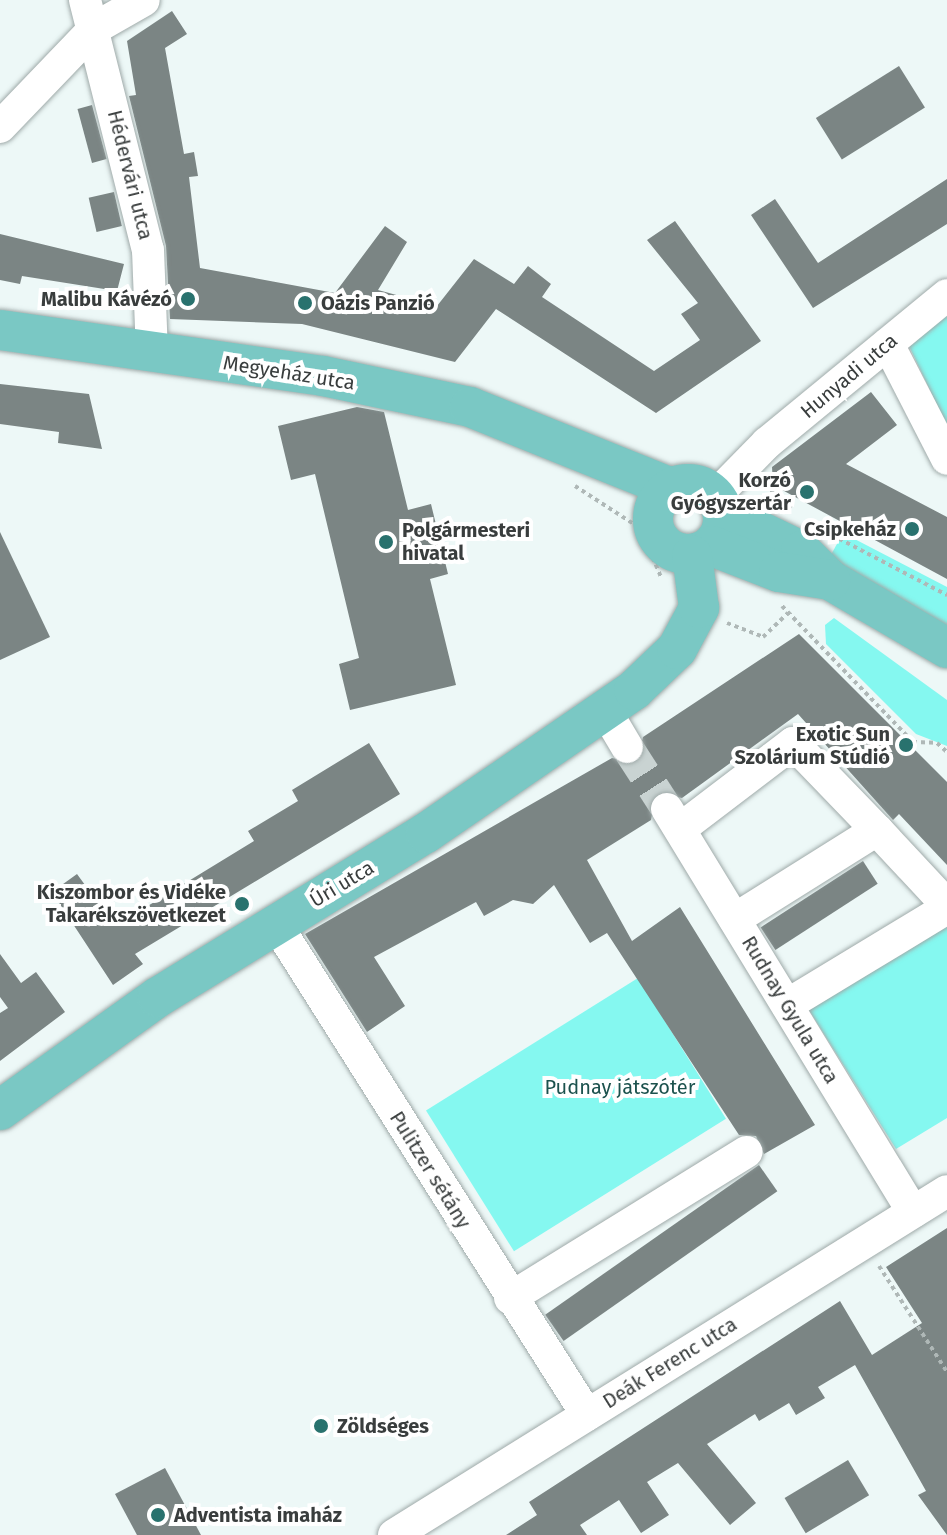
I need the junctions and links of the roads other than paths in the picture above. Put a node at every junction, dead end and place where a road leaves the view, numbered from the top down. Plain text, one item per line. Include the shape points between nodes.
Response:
1 (144, 0) edge
2 (90, 14) edge
3 (0, 127) edge
4 (947, 295) edge
5 (0, 330) edge
6 (888, 344) junction
7 (152, 353) junction
8 (947, 459) edge
9 (692, 520) junction
10 (947, 648) edge
11 (605, 710) junction
12 (627, 747) tunnel mouth
13 (877, 830) junction
14 (947, 906) edge
15 (735, 919) junction
16 (276, 924) junction
17 (787, 1005) junction
18 (0, 1110) edge
19 (746, 1152) dead end
20 (947, 1191) edge
21 (913, 1212) junction
22 (510, 1298) junction
23 (587, 1415) junction
24 (394, 1535) edge

1 - 2 street
2 - 3 street
2 - 7 street, Hédervári utca via 148,250
4 - 6 street, Hunyadi utca
5 - 7 main road, Megyeház utca
6 - 8 street
6 - 9 street, Hunyadi utca via 752,458
7 - 9 main road, Megyeház utca via 456,403 572,445
9 - 10 main road, Megyeház utca via 779,572 830,580
9 - 11 main road, Úri utca via 677,649
11 - 12 street
11 - 16 main road, Úri utca
13 - 14 street
13 - 15 street
13 - 15 street, Rudnay Gyula utca via 793,743 673,819
14 - 17 street
15 - 17 street, Rudnay Gyula utca
16 - 18 main road, Úri utca
16 - 22 street, Pulitzer sétány
17 - 21 street, Rudnay Gyula utca
19 - 22 street
20 - 21 street, Deák Ferenc utca
21 - 23 street, Deák Ferenc utca
22 - 23 street, Pulitzer sétány
23 - 24 street, Deák Ferenc utca

